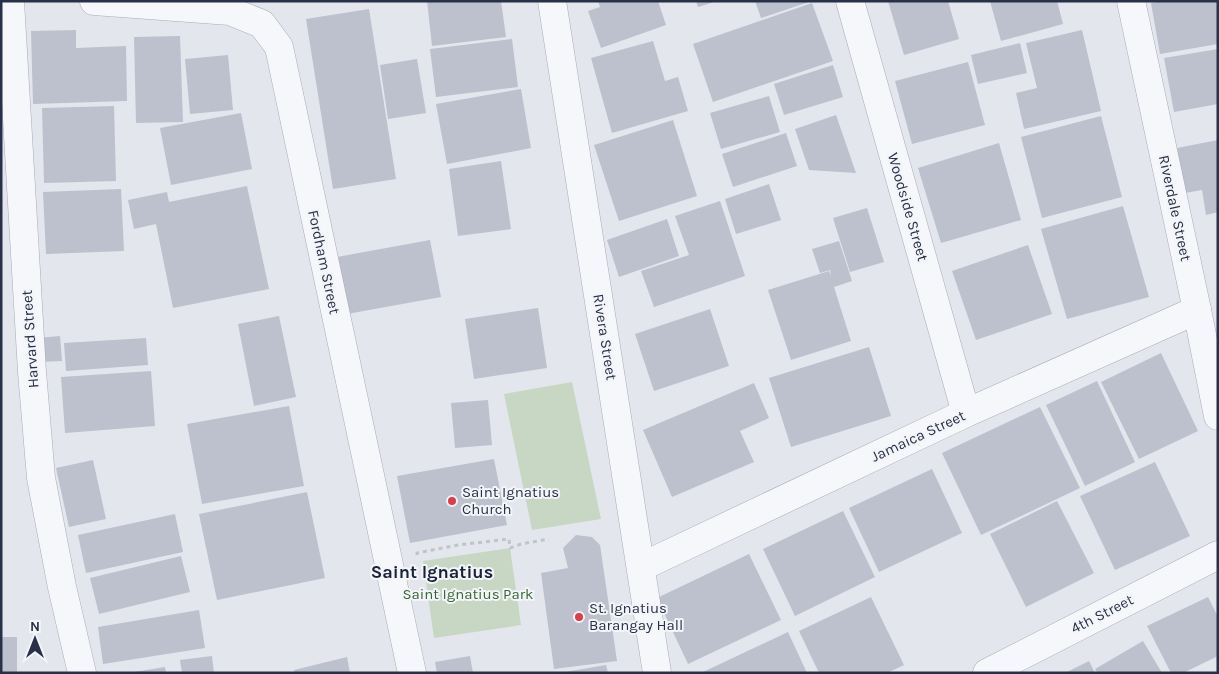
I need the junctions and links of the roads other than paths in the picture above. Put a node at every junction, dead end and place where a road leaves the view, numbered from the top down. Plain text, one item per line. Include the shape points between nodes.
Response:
1 (10, 1) edge
2 (94, 1) edge
3 (552, 1) edge
4 (850, 1) edge
5 (1131, 1) edge
6 (1197, 310) junction
7 (966, 413) junction
8 (1218, 416) edge
9 (1218, 555) edge
10 (641, 568) junction
11 (82, 673) edge
12 (412, 673) edge
13 (657, 673) edge
14 (987, 673) edge

1 - 11 street, Harvard Street via 41,478
2 - 12 street, Fordham Street via 230,11 262,24 279,47
3 - 10 street, Rivera Street
4 - 7 street, Woodside Street
5 - 6 street, Riverdale Street
6 - 7 street, Jamaica Street
6 - 8 street, Riverdale Street
7 - 10 street, Jamaica Street
9 - 14 street, 4th Street
10 - 13 street, Rivera Street

